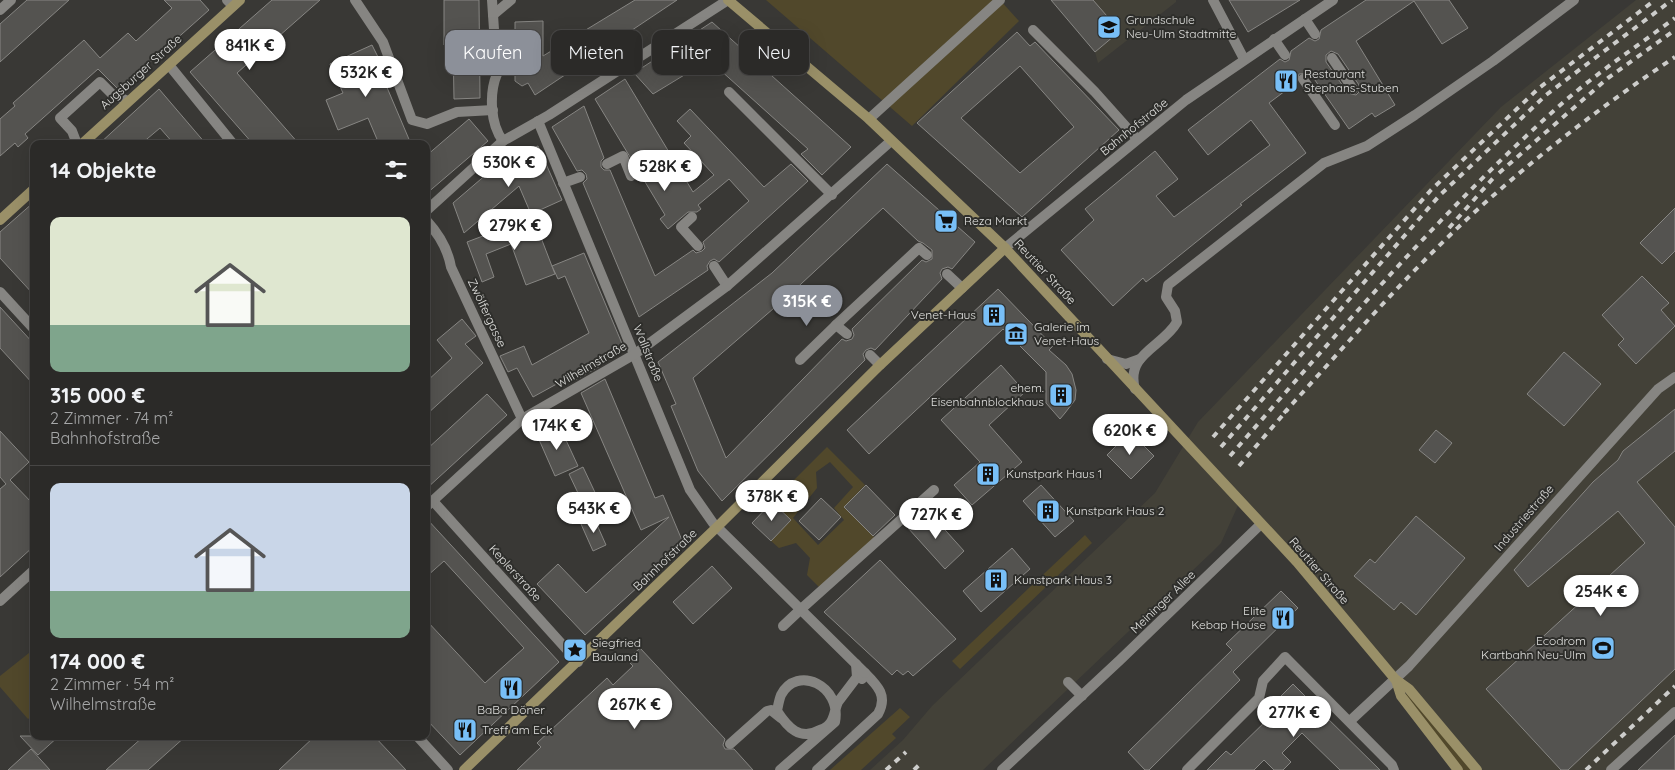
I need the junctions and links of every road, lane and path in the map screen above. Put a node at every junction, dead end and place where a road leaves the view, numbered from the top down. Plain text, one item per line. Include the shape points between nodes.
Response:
1 (11, 0) edge
2 (355, 0) edge
3 (492, 0) edge
4 (510, 0) edge
5 (728, 0) edge
6 (1000, 0) edge
7 (1213, 0) edge
8 (1333, 0) edge
9 (1574, 0) edge
10 (234, 2) edge
11 (0, 10) edge
12 (493, 15) junction
13 (1304, 19) junction
14 (1033, 30) dead end
15 (1316, 34) dead end
16 (1274, 40) junction
17 (1285, 55) dead end
18 (1332, 58) dead end
19 (1244, 60) junction
20 (169, 65) junction
21 (1302, 79) dead end
22 (1353, 89) dead end
23 (728, 92) dead end
24 (128, 101) junction
25 (493, 110) junction
26 (868, 119) junction
27 (538, 121) junction
28 (1335, 125) dead end
29 (1137, 139) junction
30 (75, 140) edge
31 (86, 140) edge
32 (230, 140) edge
33 (503, 141) junction
34 (891, 141) junction
35 (607, 164) dead end
36 (631, 176) dead end
37 (580, 177) dead end
38 (563, 183) junction
39 (30, 193) edge
40 (832, 195) junction
41 (430, 207) edge
42 (692, 217) dead end
43 (0, 220) edge
44 (430, 224) edge
45 (698, 246) dead end
46 (1005, 248) junction
47 (927, 255) dead end
48 (714, 266) dead end
49 (948, 274) dead end
50 (728, 286) junction
51 (962, 288) junction
52 (0, 292) edge
53 (30, 325) edge
54 (836, 325) junction
55 (847, 334) dead end
56 (636, 354) junction
57 (870, 355) dead end
58 (1107, 358) junction
59 (1140, 359) junction
60 (800, 360) dead end
61 (880, 365) junction
62 (1675, 377) edge
63 (1136, 390) junction
64 (522, 419) junction
65 (934, 490) dead end
66 (430, 504) edge
67 (1261, 524) junction
68 (717, 527) junction
69 (30, 574) edge
70 (0, 600) edge
71 (800, 610) junction
72 (783, 626) dead end
73 (578, 662) junction
74 (856, 664) junction
75 (865, 673) junction
76 (1395, 679) junction
77 (1068, 682) dead end
78 (1082, 696) junction
79 (838, 702) junction
80 (1675, 712) edge
81 (1350, 721) junction
82 (421, 740) edge
83 (730, 744) dead end
84 (809, 744) junction
85 (448, 770) edge
86 (464, 770) edge
87 (780, 770) edge
88 (817, 770) edge
89 (1002, 770) edge
90 (1188, 770) edge
91 (1394, 770) edge
92 (1458, 770) edge
93 (1477, 770) edge
94 (1611, 770) edge

1 - 11 street
2 - 25 street via 383,42 412,120 427,124 457,112
3 - 12 street
4 - 12 street
5 - 26 main road, Reuttier Straße
5 - 27 street
6 - 26 street
7 - 19 street
8 - 13 street, Bahnhofstraße
9 - 59 street via 1492,61 1367,146 1324,163 1168,285 1166,297 1175,311 1177,322
10 - 20 main road, Augsburger Straße
12 - 25 street via 497,74 493,84
13 - 15 street
13 - 16 street, Bahnhofstraße
14 - 29 street
16 - 17 street
16 - 19 street, Bahnhofstraße
18 - 22 street
19 - 29 street, Bahnhofstraße
20 - 24 main road, Augsburger Straße
20 - 32 street
21 - 28 street
23 - 40 street
24 - 30 street via 112,94 100,82 60,118
24 - 31 main road, Augsburger Straße
25 - 33 street via 498,134
26 - 34 main road, Reuttier Straße
27 - 33 street
27 - 38 street, Wallstraße
29 - 46 street, Bahnhofstraße
33 - 41 street
34 - 40 street, Wilhelmstraße
34 - 46 main road, Reuttier Straße
35 - 36 street via 622,156
37 - 38 street
38 - 56 street, Wallstraße
39 - 43 main road
40 - 50 street, Wilhelmstraße
42 - 45 street via 679,229
44 - 64 street, Zwölfergasse via 449,258
46 - 51 main road, Bahnhofstraße
46 - 58 main road, Reuttier Straße
47 - 54 street via 919,248
48 - 50 street
49 - 51 street
50 - 56 street, Wilhelmstraße
51 - 61 main road, Bahnhofstraße
52 - 53 street
54 - 55 street
54 - 60 street
56 - 64 street, Wilhelmstraße
56 - 68 street, Wallstraße via 690,490
57 - 61 street
58 - 59 street via 1126,364
58 - 63 main road, Reuttier Straße
59 - 63 street via 1133,372
61 - 68 main road, Bahnhofstraße
62 - 76 street, Industriestraße via 1658,389
63 - 67 main road, Reuttier Straße
64 - 66 street, Wilhelmstraße
65 - 71 street
66 - 73 street, Keplerstraße
67 - 76 main road, Reuttier Straße
67 - 78 street, Meininger Allee
68 - 71 street, Wallstraße
68 - 73 main road, Bahnhofstraße
69 - 70 street
71 - 72 street
71 - 74 street, Wallstraße
73 - 86 main road, Bahnhofstraße
74 - 75 street, Wallstraße
74 - 79 street via 857,677
75 - 79 street
75 - 88 street, Wallstraße via 882,695 882,708
76 - 81 street
76 - 92 main road, Reuttier Straße via 1401,696
76 - 93 main road, Reuttier Straße via 1409,689
77 - 78 street
78 - 89 street, Meininger Allee
79 - 84 street via 836,705 834,709 833,720 827,727 814,734 797,733 786,725 777,711 781,696 790,685 804,681 813,682 830,692 833,701 836,710 835,722
80 - 94 street
81 - 90 street via 1285,657 1263,681 1259,698
81 - 91 street
82 - 85 street
83 - 84 street via 771,710
84 - 87 street

